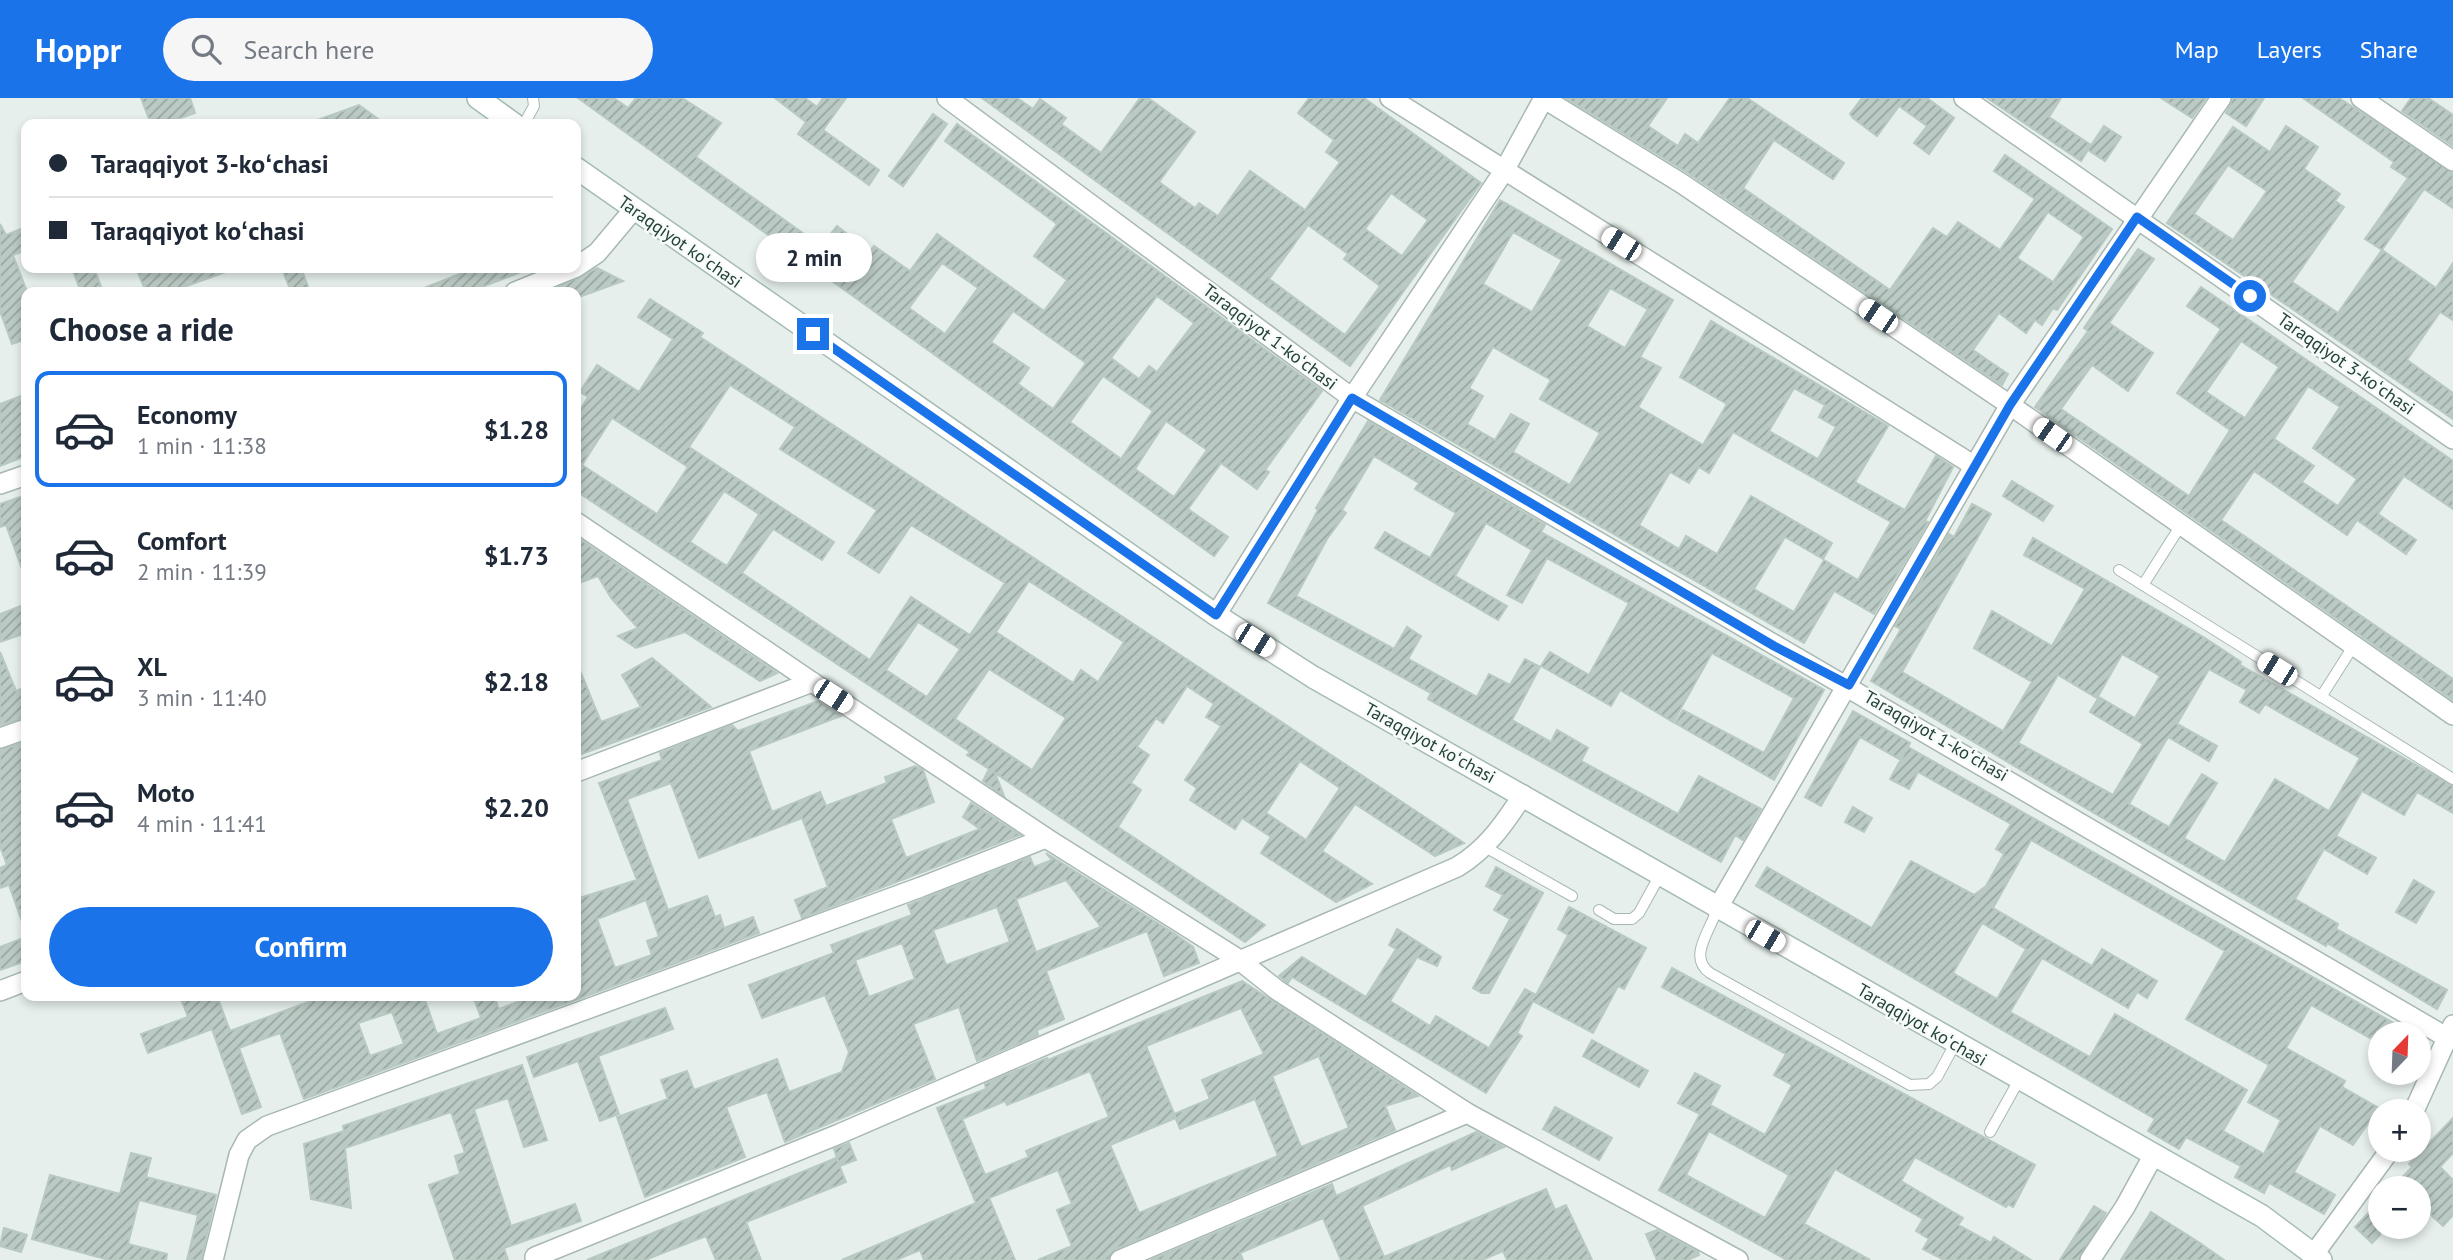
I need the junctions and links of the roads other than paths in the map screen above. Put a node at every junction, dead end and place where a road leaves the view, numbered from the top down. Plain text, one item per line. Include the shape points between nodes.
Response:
1 (478, 98) edge
2 (533, 98) edge
3 (947, 98) edge
4 (1390, 98) edge
5 (1544, 98) edge
6 (1964, 98) edge
7 (2221, 98) edge
8 (2361, 98) edge
9 (507, 119) edge
10 (527, 119) edge
11 (2453, 161) edge
12 (1504, 171) junction
13 (581, 172) edge
14 (634, 209) junction
15 (2137, 217) junction
16 (581, 263) edge
17 (561, 273) edge
18 (527, 287) edge
19 (1352, 398) junction
20 (2010, 405) junction
21 (2453, 439) edge
22 (1973, 465) junction
23 (21, 477) edge
24 (0, 484) edge
25 (581, 525) edge
26 (2181, 525) junction
27 (2119, 570) dead end
28 (2143, 585) junction
29 (1216, 615) junction
30 (2354, 645) junction
31 (812, 682) junction
32 (1849, 685) junction
33 (2321, 697) junction
34 (2453, 715) edge
35 (21, 731) edge
36 (0, 738) edge
37 (581, 770) edge
38 (2453, 779) edge
39 (1523, 795) junction
40 (1046, 838) junction
41 (1485, 847) junction
42 (1660, 875) junction
43 (1572, 896) dead end
44 (1717, 909) junction
45 (1599, 910) dead end
46 (1238, 959) junction
47 (21, 983) edge
48 (0, 991) edge
49 (2449, 1031) edge
50 (1955, 1044) junction
51 (2437, 1062) junction
52 (2453, 1075) edge
53 (2019, 1080) junction
54 (2420, 1099) edge
55 (1467, 1113) junction
56 (1990, 1132) dead end
57 (2153, 1156) junction
58 (2382, 1162) edge
59 (535, 1257) dead end
60 (1724, 1257) edge
61 (2318, 1257) edge
62 (213, 1260) edge
63 (1120, 1260) edge
64 (2090, 1260) edge

1 - 9 street
2 - 10 lane
3 - 19 street, Taraqqiyot 1-koʻchasi
4 - 12 street
5 - 12 street
5 - 20 street via 1681,183
6 - 15 street, Taraqqiyot 3-koʻchasi
7 - 15 street
8 - 11 street
12 - 19 street
12 - 22 street
13 - 14 street, Taraqqiyot koʻchasi
14 - 16 street via 597,253
14 - 29 street, Taraqqiyot koʻchasi
15 - 20 street
15 - 21 street, Taraqqiyot 3-koʻchasi
17 - 18 street
19 - 29 street
19 - 32 street, Taraqqiyot 1-koʻchasi via 1774,646
20 - 22 street
20 - 26 street
22 - 32 street
23 - 24 street
25 - 31 street
26 - 28 lane
26 - 30 street
27 - 28 lane
28 - 33 lane
29 - 39 street, Taraqqiyot koʻchasi via 1313,677
30 - 33 lane
30 - 34 street
31 - 37 street
31 - 40 street
32 - 44 street
32 - 49 street, Taraqqiyot 1-koʻchasi
33 - 38 lane
35 - 36 street
39 - 41 street
39 - 42 street, Taraqqiyot koʻchasi
40 - 46 street
40 - 62 street via 267,1126 247,1140 239,1155
41 - 43 lane
41 - 46 street via 1457,867
42 - 44 street, Taraqqiyot koʻchasi
42 - 45 lane via 1632,919 1614,919
44 - 50 street, Taraqqiyot koʻchasi
44 - 50 lane via 1698,957 1710,973 1910,1085 1929,1084 1937,1077
46 - 55 street via 1277,990
46 - 59 street via 839,1134
47 - 48 street
49 - 51 street
50 - 53 street, Taraqqiyot koʻchasi
51 - 52 street
51 - 54 street
53 - 56 lane
53 - 57 street, Taraqqiyot koʻchasi
55 - 60 street
55 - 63 street
57 - 61 street, Taraqqiyot koʻchasi via 2262,1216
57 - 64 street
58 - 61 street

